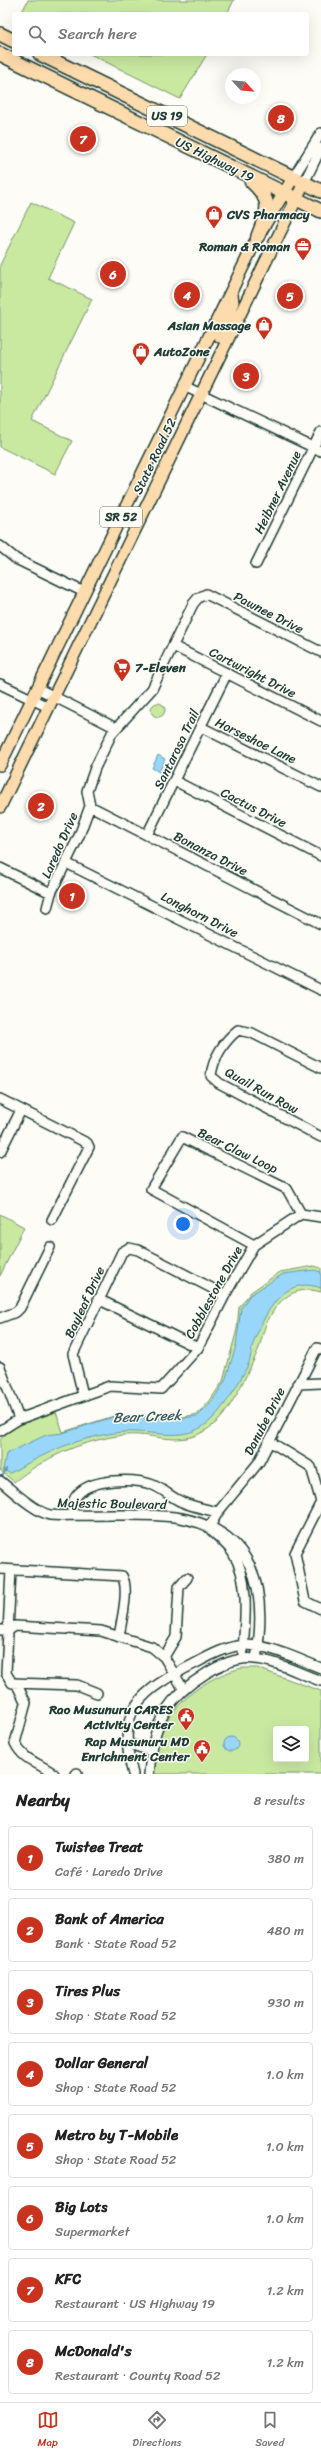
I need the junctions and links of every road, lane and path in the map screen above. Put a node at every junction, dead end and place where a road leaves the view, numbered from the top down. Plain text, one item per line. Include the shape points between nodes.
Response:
1 (1, 35) edge
2 (12, 40) edge
3 (5, 54) edge
4 (24, 56) edge
5 (44, 56) edge
6 (111, 88) junction
7 (321, 133) edge
8 (321, 148) edge
9 (239, 171) junction
10 (298, 180) junction
11 (321, 191) edge
12 (290, 195) junction
13 (321, 211) edge
14 (258, 236) junction
15 (230, 293) junction
16 (211, 370) junction
17 (184, 386) junction
18 (200, 394) junction
19 (321, 432) edge
20 (317, 449) edge
21 (0, 546) edge
22 (256, 564) dead end
23 (84, 592) junction
24 (206, 594) joint
25 (173, 646) junction
26 (321, 652) edge
27 (227, 673) junction
28 (0, 684) edge
29 (37, 688) junction
30 (53, 696) junction
31 (32, 699) junction
32 (48, 707) junction
33 (321, 721) edge
34 (201, 727) junction
35 (116, 728) junction
36 (0, 765) edge
37 (175, 782) junction
38 (320, 785) edge
39 (90, 806) junction
40 (0, 807) edge
41 (148, 836) junction
42 (321, 856) edge
43 (66, 863) junction
44 (0, 868) edge
45 (52, 893) junction
46 (47, 908) dead end
47 (321, 924) edge
48 (321, 990) edge
49 (321, 1068) edge
50 (0, 1099) edge
51 (21, 1110) junction
52 (321, 1137) edge
53 (0, 1152) edge
54 (301, 1214) junction
55 (321, 1216) edge
56 (52, 1220) dead end
57 (254, 1245) junction
58 (50, 1247) dead end
59 (225, 1295) junction
60 (98, 1299) junction
61 (0, 1318) edge
62 (198, 1348) junction
63 (321, 1349) edge
64 (0, 1367) edge
65 (321, 1383) edge
66 (298, 1384) junction
67 (83, 1395) junction
68 (19, 1419) junction
69 (0, 1431) edge
70 (269, 1441) junction
71 (2, 1482) edge
72 (218, 1512) junction
73 (72, 1515) junction
74 (209, 1528) junction
75 (0, 1569) edge
76 (11, 1570) junction
77 (186, 1578) dead end
78 (321, 1609) edge
79 (5, 1630) edge
80 (119, 1637) junction
81 (244, 1645) junction
82 (258, 1646) junction
83 (164, 1657) junction
84 (243, 1658) junction
85 (256, 1659) junction
86 (321, 1668) edge
87 (173, 1674) junction
88 (321, 1681) edge
89 (16, 1683) junction
90 (184, 1690) junction
91 (97, 1693) dead end
92 (126, 1743) junction
93 (151, 1751) junction
94 (54, 1774) edge
95 (133, 1774) edge
96 (149, 1774) edge

1 - 2 highway
3 - 9 highway, US Highway 19 / US 19
4 - 6 highway via 90,88
5 - 6 highway, US Highway 19 / US 19
6 - 10 highway, US Highway 19 / US 19
7 - 10 street
8 - 10 street
9 - 12 highway, US Highway 19 / US 19
9 - 14 highway via 264,193 267,212
10 - 11 highway, US Highway 19 / US 19
10 - 12 main road, State Road 52 / SR 52
12 - 13 highway, US Highway 19 / US 19
12 - 14 main road, State Road 52 / SR 52
12 - 16 main road, State Road 52 / SR 52
14 - 15 main road, State Road 52 / SR 52
15 - 16 main road via 234,302 213,354
15 - 17 main road, State Road 52 / SR 52
16 - 18 main road, State Road 52 / SR 52
17 - 18 street
17 - 23 main road, State Road 52 / SR 52
18 - 20 street
18 - 30 main road, State Road 52 / SR 52
19 - 20 street, Heibner Avenue
20 - 22 street, Heibner Avenue
21 - 23 street via 16,559
23 - 29 main road, State Road 52 / SR 52
24 - 25 street, Laredo Drive via 193,604
24 - 26 street, Pawnee Drive
25 - 27 street, Cartwright Drive
25 - 35 street, Laredo Drive via 152,689
27 - 33 street, Cartwright Drive
27 - 34 street, Santarosa Trail
28 - 31 street
29 - 30 street
29 - 31 main road, State Road 52 / SR 52
30 - 32 main road, State Road 52 / SR 52
30 - 35 street
31 - 32 street
31 - 36 main road, State Road 52 / SR 52
32 - 40 main road, State Road 52 / SR 52
34 - 37 street, Santarosa Trail
34 - 38 street, Horseshoe Lane
35 - 39 street, Laredo Drive via 91,776 87,791
37 - 41 street, Santarosa Trail
37 - 42 street, Cactus Drive
39 - 41 street, Bonanza Drive
39 - 43 street, Laredo Drive
41 - 47 street, Bonanza Drive
43 - 45 street, Laredo Drive
43 - 48 street, Longhorn Drive
44 - 45 street
45 - 46 street, Laredo Drive
49 - 52 street, Quail Run Row via 252,1033 238,1030 227,1039 212,1067 211,1076 219,1083
50 - 51 street
51 - 53 street
51 - 56 street via 87,1143 89,1147
54 - 55 street
54 - 57 street, Cobblestone Drive
54 - 57 street, Bear Claw Loop via 287,1189 182,1137 151,1189
57 - 59 street, Cobblestone Drive
58 - 61 street via 20,1308
59 - 60 street, Bayleaf Drive via 130,1248 122,1252
59 - 62 street, Cobblestone Drive
60 - 62 street
60 - 67 street, Bayleaf Drive via 73,1354
62 - 67 street, Cobblestone Drive via 161,1389 110,1386
63 - 66 street, Danube Drive via 317,1348
64 - 68 street
65 - 66 street, Danube Drive
66 - 70 street, Danube Drive
67 - 68 street, Cobblestone Drive
68 - 69 street, Cobblestone Drive
70 - 72 street, Danube Drive via 259,1462
70 - 78 street via 311,1467 321,1502 295,1553 305,1601
71 - 73 street, Majestic Boulevard via 26,1502 49,1515
72 - 73 street via 183,1503 153,1485 131,1480 102,1483 77,1494 72,1503
72 - 74 street, Danube Drive
73 - 74 street, Majestic Boulevard via 175,1518
74 - 81 street, Majestic Boulevard via 233,1552 241,1572 244,1591
74 - 82 street, Majestic Boulevard via 226,1534 250,1564 258,1584 260,1599
75 - 76 street
76 - 79 street
76 - 80 street via 122,1576 125,1581 124,1607
77 - 83 street via 179,1587 176,1637
79 - 80 street via 15,1626 70,1629 101,1631
79 - 89 street via 6,1673 12,1683
80 - 83 street via 152,1647
81 - 82 street
81 - 84 street, Majestic Boulevard
81 - 87 street via 222,1650
82 - 85 street, Majestic Boulevard
82 - 86 street
83 - 87 street
84 - 85 street
84 - 90 street via 213,1669
85 - 88 street
87 - 90 street
87 - 92 street via 143,1695 130,1721
89 - 91 street via 77,1685
89 - 94 street via 26,1703 15,1743 21,1754
90 - 93 street via 166,1710
92 - 93 street
92 - 95 street
93 - 96 street

